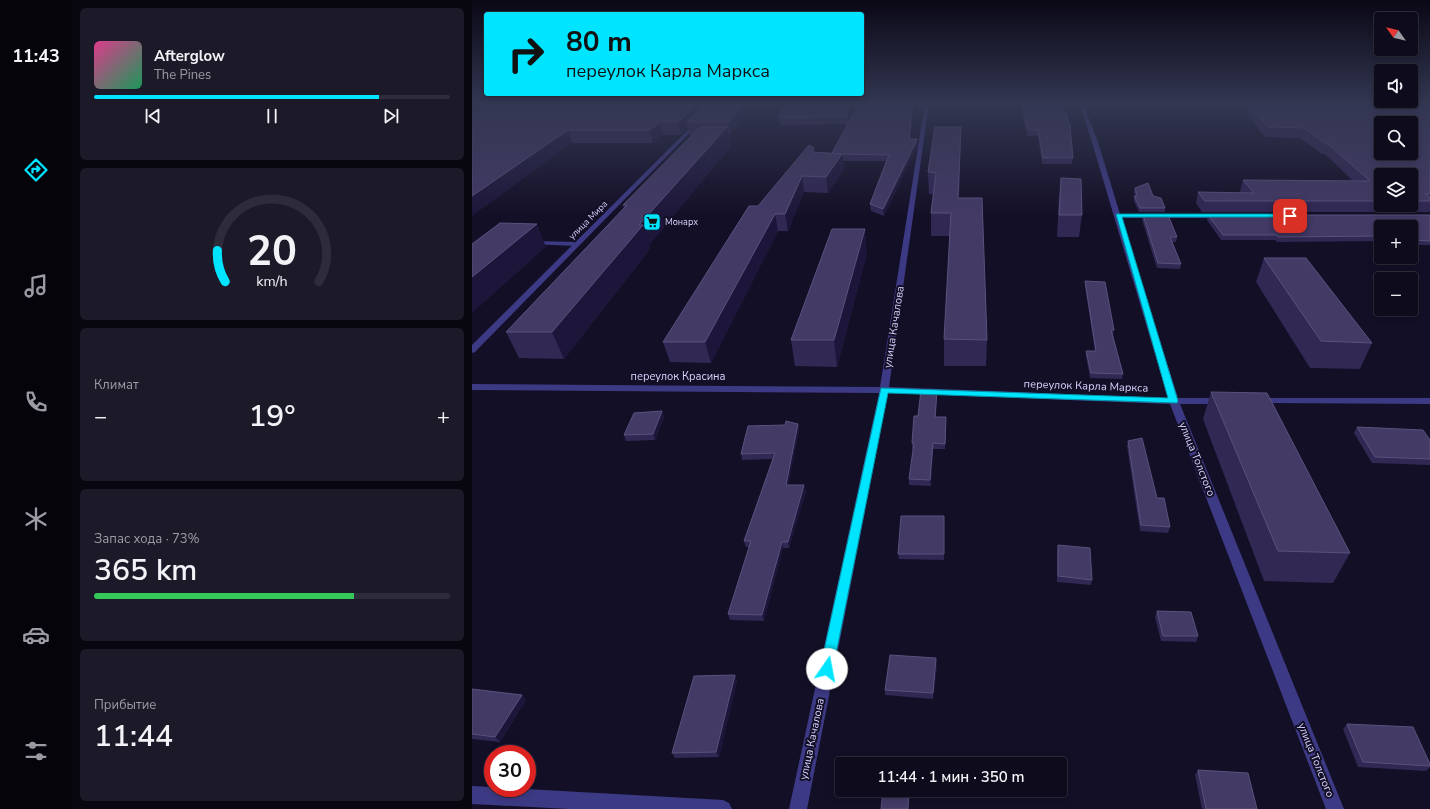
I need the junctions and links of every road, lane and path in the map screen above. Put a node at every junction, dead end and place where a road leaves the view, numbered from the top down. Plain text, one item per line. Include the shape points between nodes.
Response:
1 (680, 141) edge
2 (922, 141) edge
3 (1094, 141) edge
4 (1118, 216) junction
5 (1230, 216) edge
6 (524, 243) edge
7 (577, 244) junction
8 (472, 350) edge
9 (472, 387) edge
10 (884, 390) junction
11 (1174, 401) junction
12 (1236, 401) edge
13 (1252, 401) edge
14 (1430, 401) edge
15 (472, 795) edge
16 (723, 809) edge
17 (798, 809) edge
18 (1336, 809) edge

1 - 7 street, улица Мира
2 - 10 street, улица Качалова
3 - 4 street, улица Толстого
4 - 5 street
4 - 11 street, улица Толстого
6 - 7 street
7 - 8 street, улица Мира
9 - 10 street, переулок Красина
10 - 11 street, переулок Карла Маркса
10 - 17 street, улица Качалова
11 - 12 street, переулок Карла Маркса
11 - 18 street, улица Толстого
13 - 14 street
15 - 16 street

